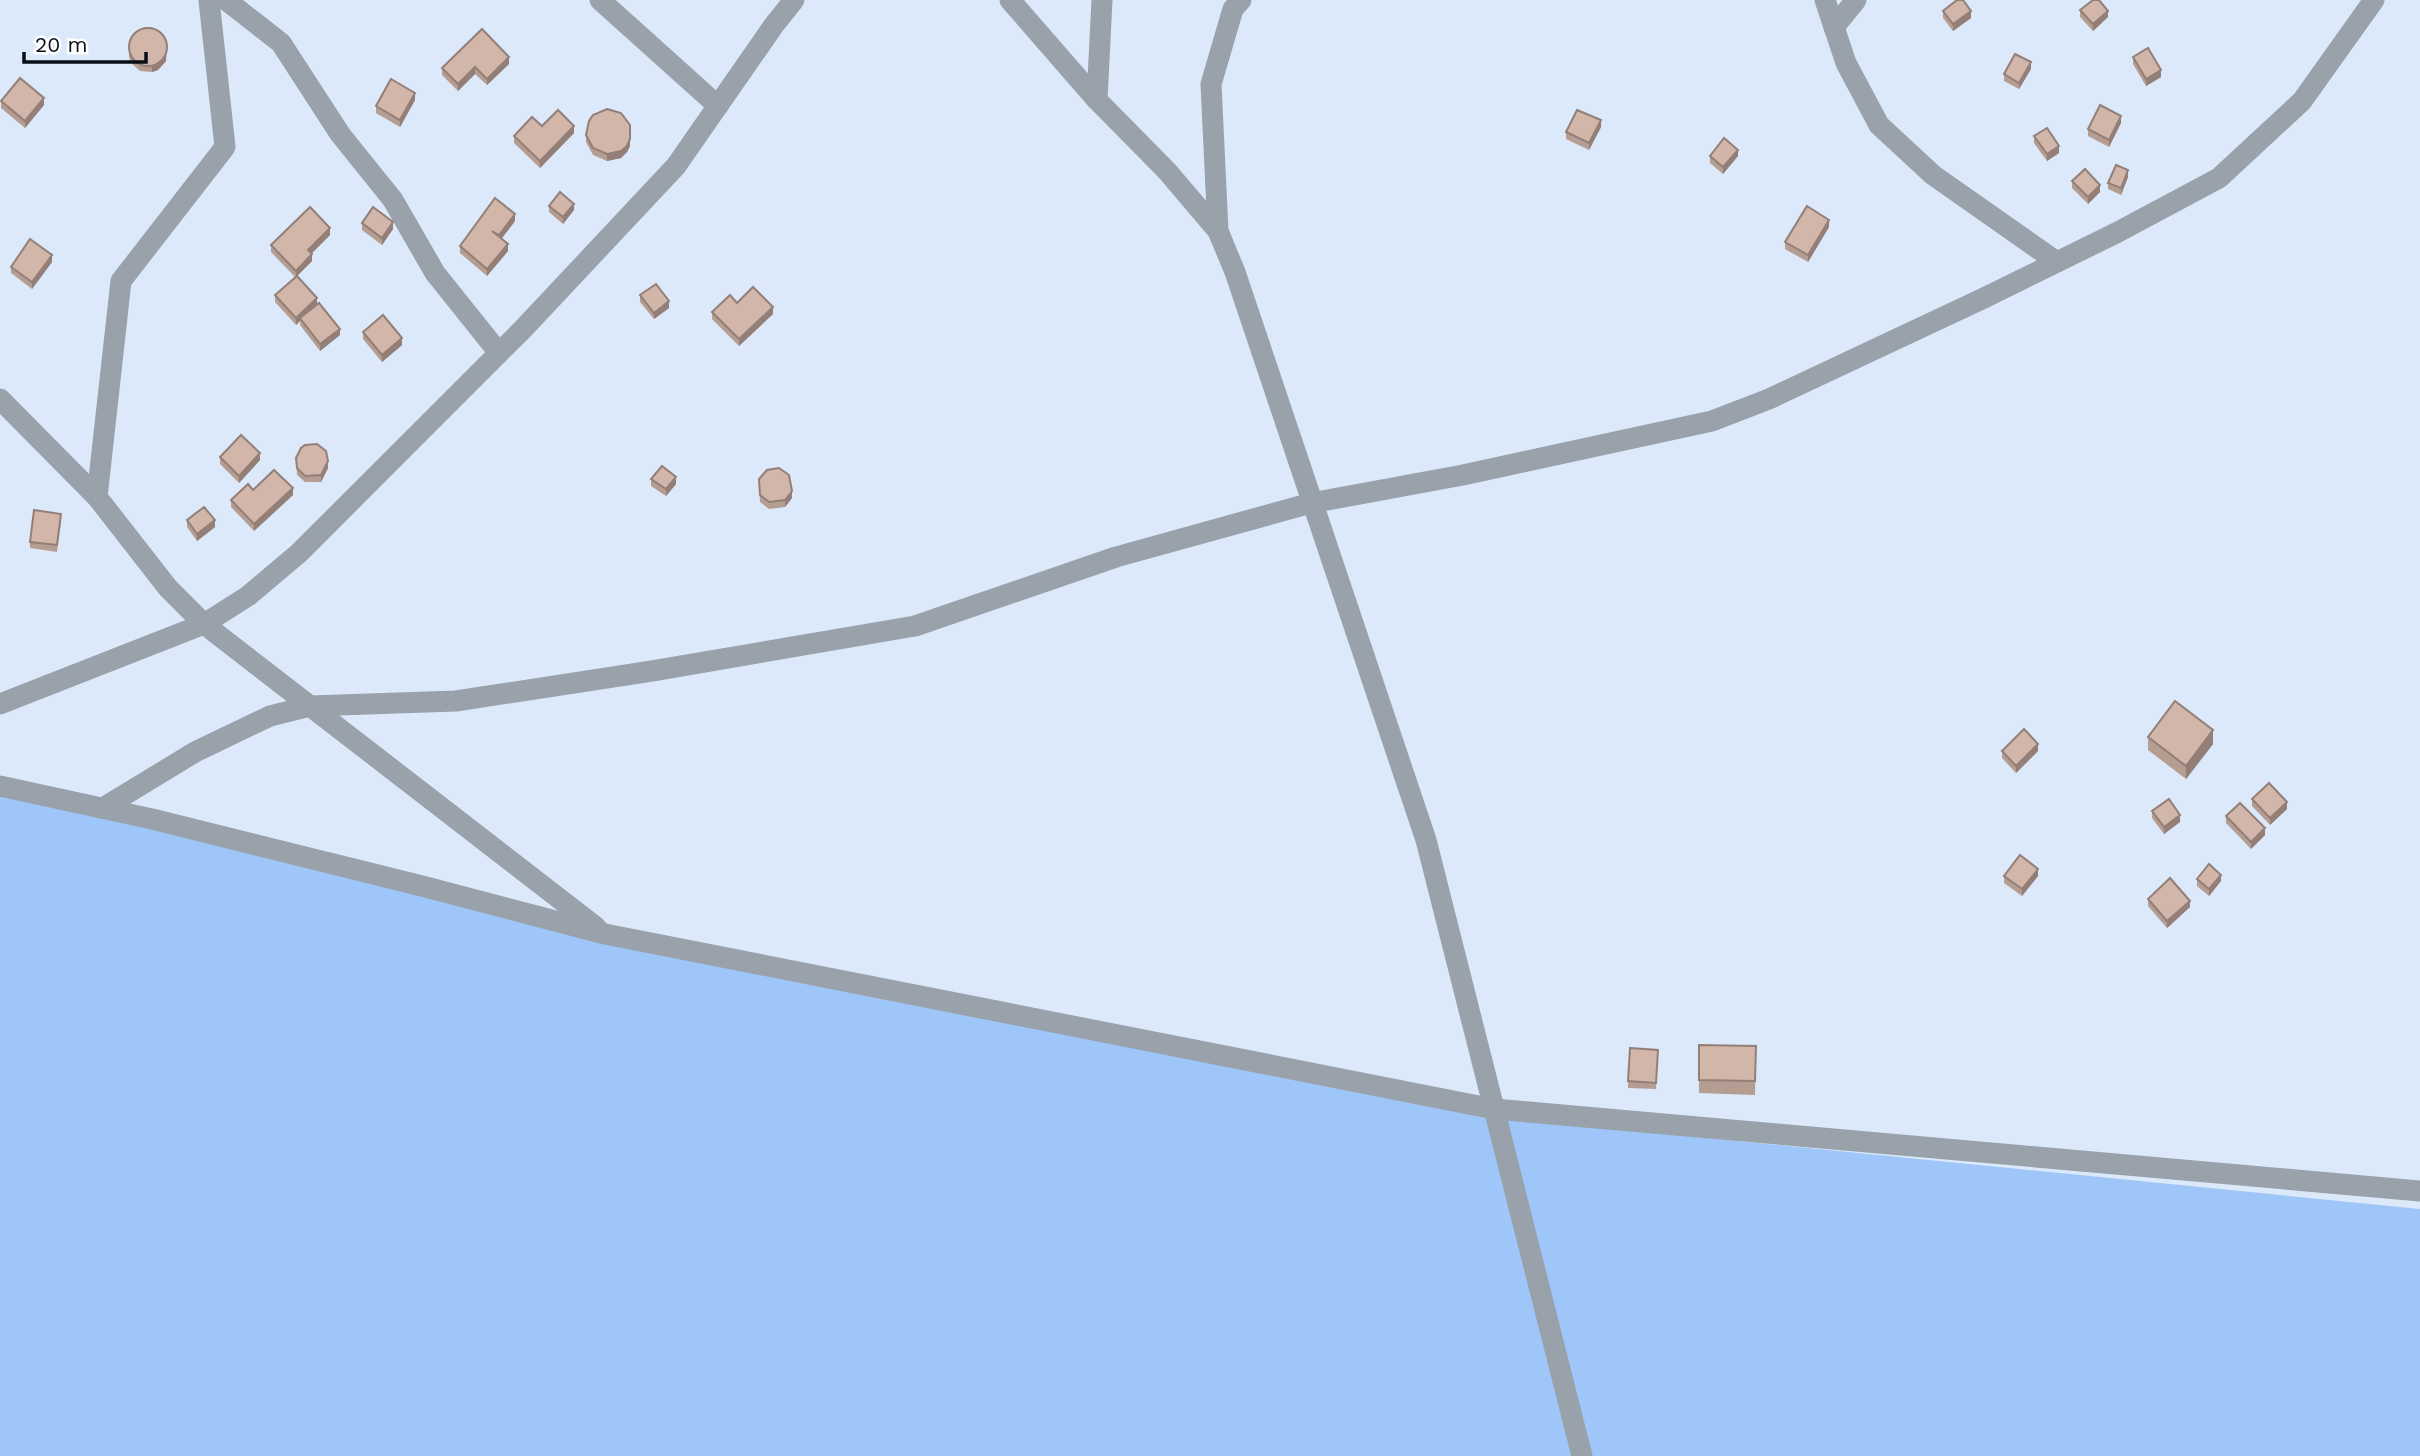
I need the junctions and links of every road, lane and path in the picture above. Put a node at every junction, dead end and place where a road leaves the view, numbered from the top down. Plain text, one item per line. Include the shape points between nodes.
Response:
1 (209, 0) edge
2 (226, 0) edge
3 (600, 0) edge
4 (794, 0) edge
5 (1010, 0) edge
6 (1102, 0) edge
7 (1241, 0) edge
8 (1825, 0) edge
9 (1856, 0) edge
10 (2374, 0) edge
11 (1834, 27) junction
12 (1097, 100) junction
13 (718, 106) junction
14 (1218, 231) junction
15 (2057, 262) junction
16 (499, 353) junction
17 (0, 399) edge
18 (97, 497) junction
19 (1311, 503) junction
20 (204, 624) junction
21 (0, 704) edge
22 (310, 706) junction
23 (0, 786) edge
24 (103, 808) junction
25 (605, 934) junction
26 (1494, 1109) junction
27 (2420, 1191) edge
28 (1582, 1456) edge

1 - 18 street via 225,147 121,281
2 - 16 street via 281,43 340,134 393,200 435,273
3 - 13 street
4 - 13 street
5 - 12 street
6 - 12 street
7 - 14 street via 1233,9 1211,84
8 - 11 street
9 - 11 street
10 - 15 street via 2302,102 2218,178
11 - 15 street via 1846,63 1879,125 1933,175
12 - 14 street
13 - 16 street via 676,166
14 - 19 street
15 - 19 street via 1782,393 1712,421
16 - 20 street via 299,553 248,596
17 - 18 street
18 - 20 street via 168,588
19 - 22 street via 1116,557 915,626 456,701
19 - 26 street via 1426,840
20 - 21 street
20 - 22 street
22 - 24 street via 270,716 195,752
22 - 25 street
23 - 24 street
24 - 25 street
25 - 26 street
26 - 27 street
26 - 28 street

